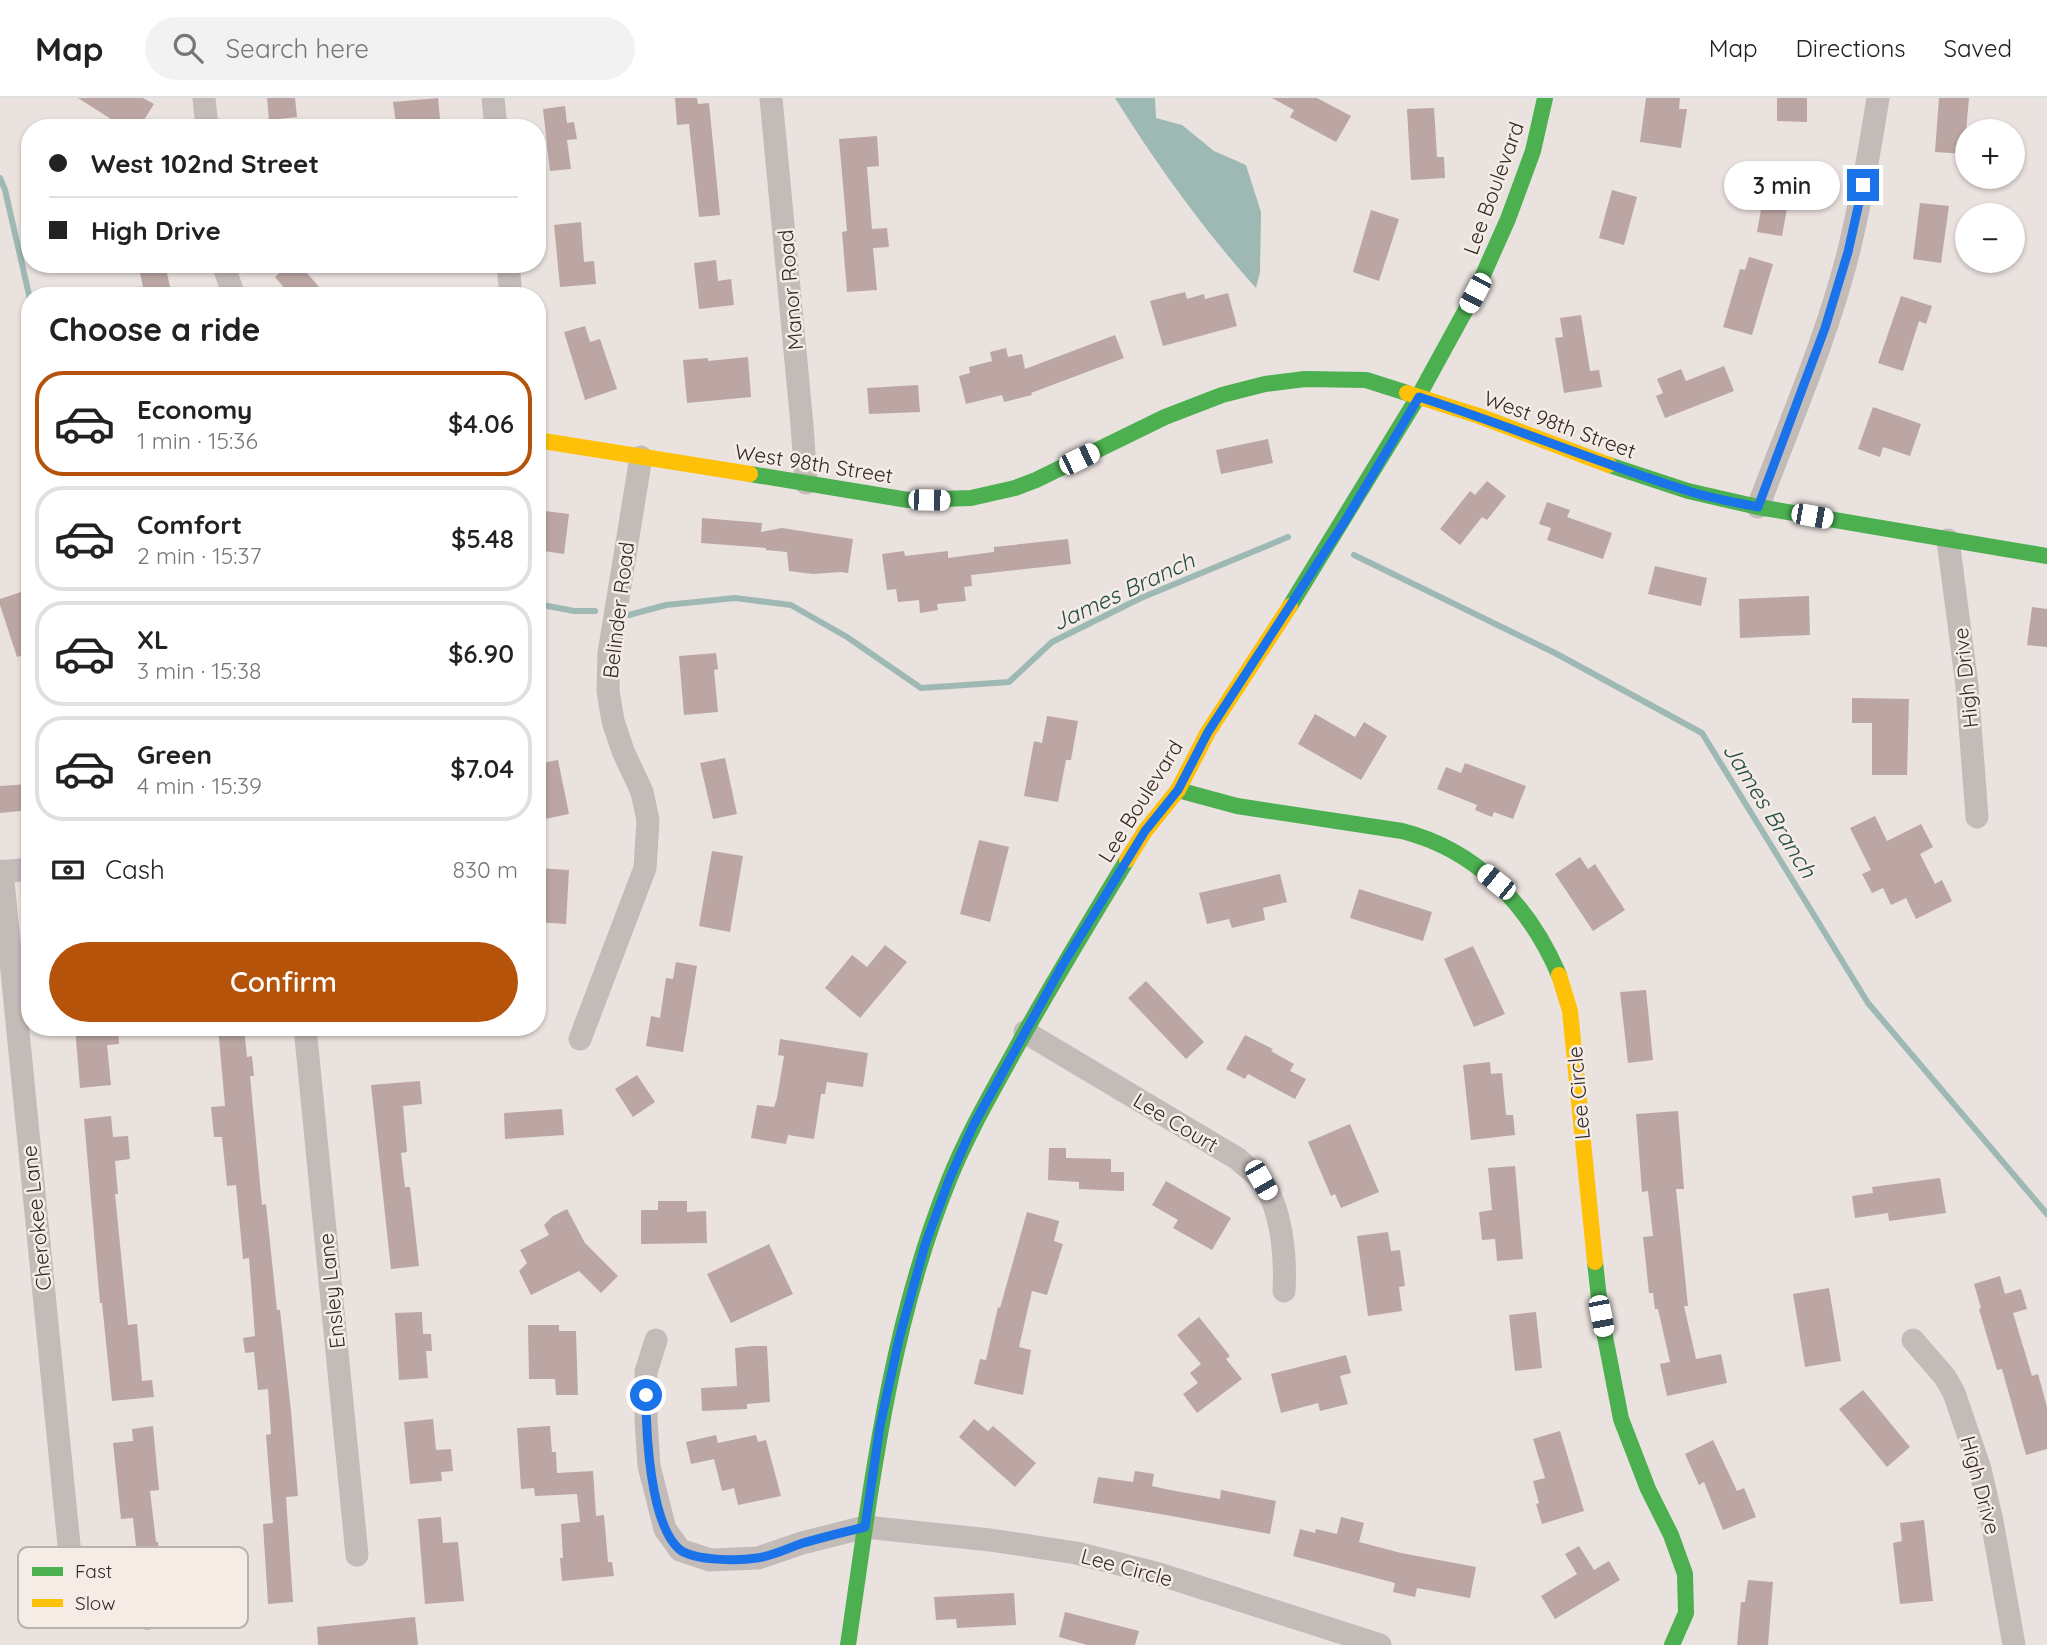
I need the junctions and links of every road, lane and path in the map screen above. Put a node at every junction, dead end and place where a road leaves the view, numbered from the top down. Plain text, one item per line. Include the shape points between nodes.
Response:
1 (204, 98) edge
2 (493, 98) edge
3 (771, 98) edge
4 (1545, 98) edge
5 (1878, 98) edge
6 (206, 119) edge
7 (495, 119) edge
8 (1419, 397) junction
9 (546, 441) edge
10 (641, 457) junction
11 (806, 482) junction
12 (1758, 507) junction
13 (1948, 540) junction
14 (2047, 556) edge
15 (1178, 790) junction
16 (1977, 817) dead end
17 (21, 870) edge
18 (1, 871) edge
19 (1025, 1032) junction
20 (306, 1036) edge
21 (580, 1039) dead end
22 (1284, 1291) dead end
23 (656, 1340) dead end
24 (1913, 1340) dead end
25 (865, 1527) junction
26 (69, 1547) edge
27 (357, 1555) dead end
28 (848, 1645) edge
29 (1380, 1645) edge
30 (1672, 1645) edge
31 (2014, 1645) edge

1 - 6 street
2 - 7 street
3 - 11 street, Manor Road
4 - 8 street, Lee Boulevard via 1533,150 1508,219 1475,293
5 - 12 street via 1848,252 1825,328
8 - 11 street, West 98th Street via 1366,380 1305,379 1254,387 1165,417 1036,480 971,498 908,500
8 - 12 street, West 98th Street via 1688,491
8 - 15 street, Lee Boulevard via 1208,732
9 - 10 street, West 98th Street
10 - 11 street, West 98th Street
10 - 21 street, Belinder Road via 609,653 608,691 613,721 642,792 648,820 645,867
12 - 13 street, West 98th Street
13 - 14 street, West 98th Street
13 - 16 street, High Drive via 1967,686
15 - 19 street, Lee Boulevard via 1145,831
15 - 30 street, Lee Circle via 1222,803 1421,836 1471,861 1523,909 1544,939 1570,1011 1601,1316 1621,1419 1685,1574 1686,1613
17 - 18 street
18 - 26 street, Cherokee Lane
19 - 22 street, Lee Court via 1238,1159 1261,1180 1280,1227
19 - 25 street, Lee Boulevard via 973,1126 925,1245 880,1426
20 - 27 street, Ensley Lane
23 - 25 street via 646,1372 649,1466 665,1529 680,1550 710,1560 758,1558
24 - 31 street, High Drive via 1954,1393 1975,1456 1992,1521
25 - 28 street, Lee Boulevard
25 - 29 street, Lee Circle via 1076,1553 1159,1574

